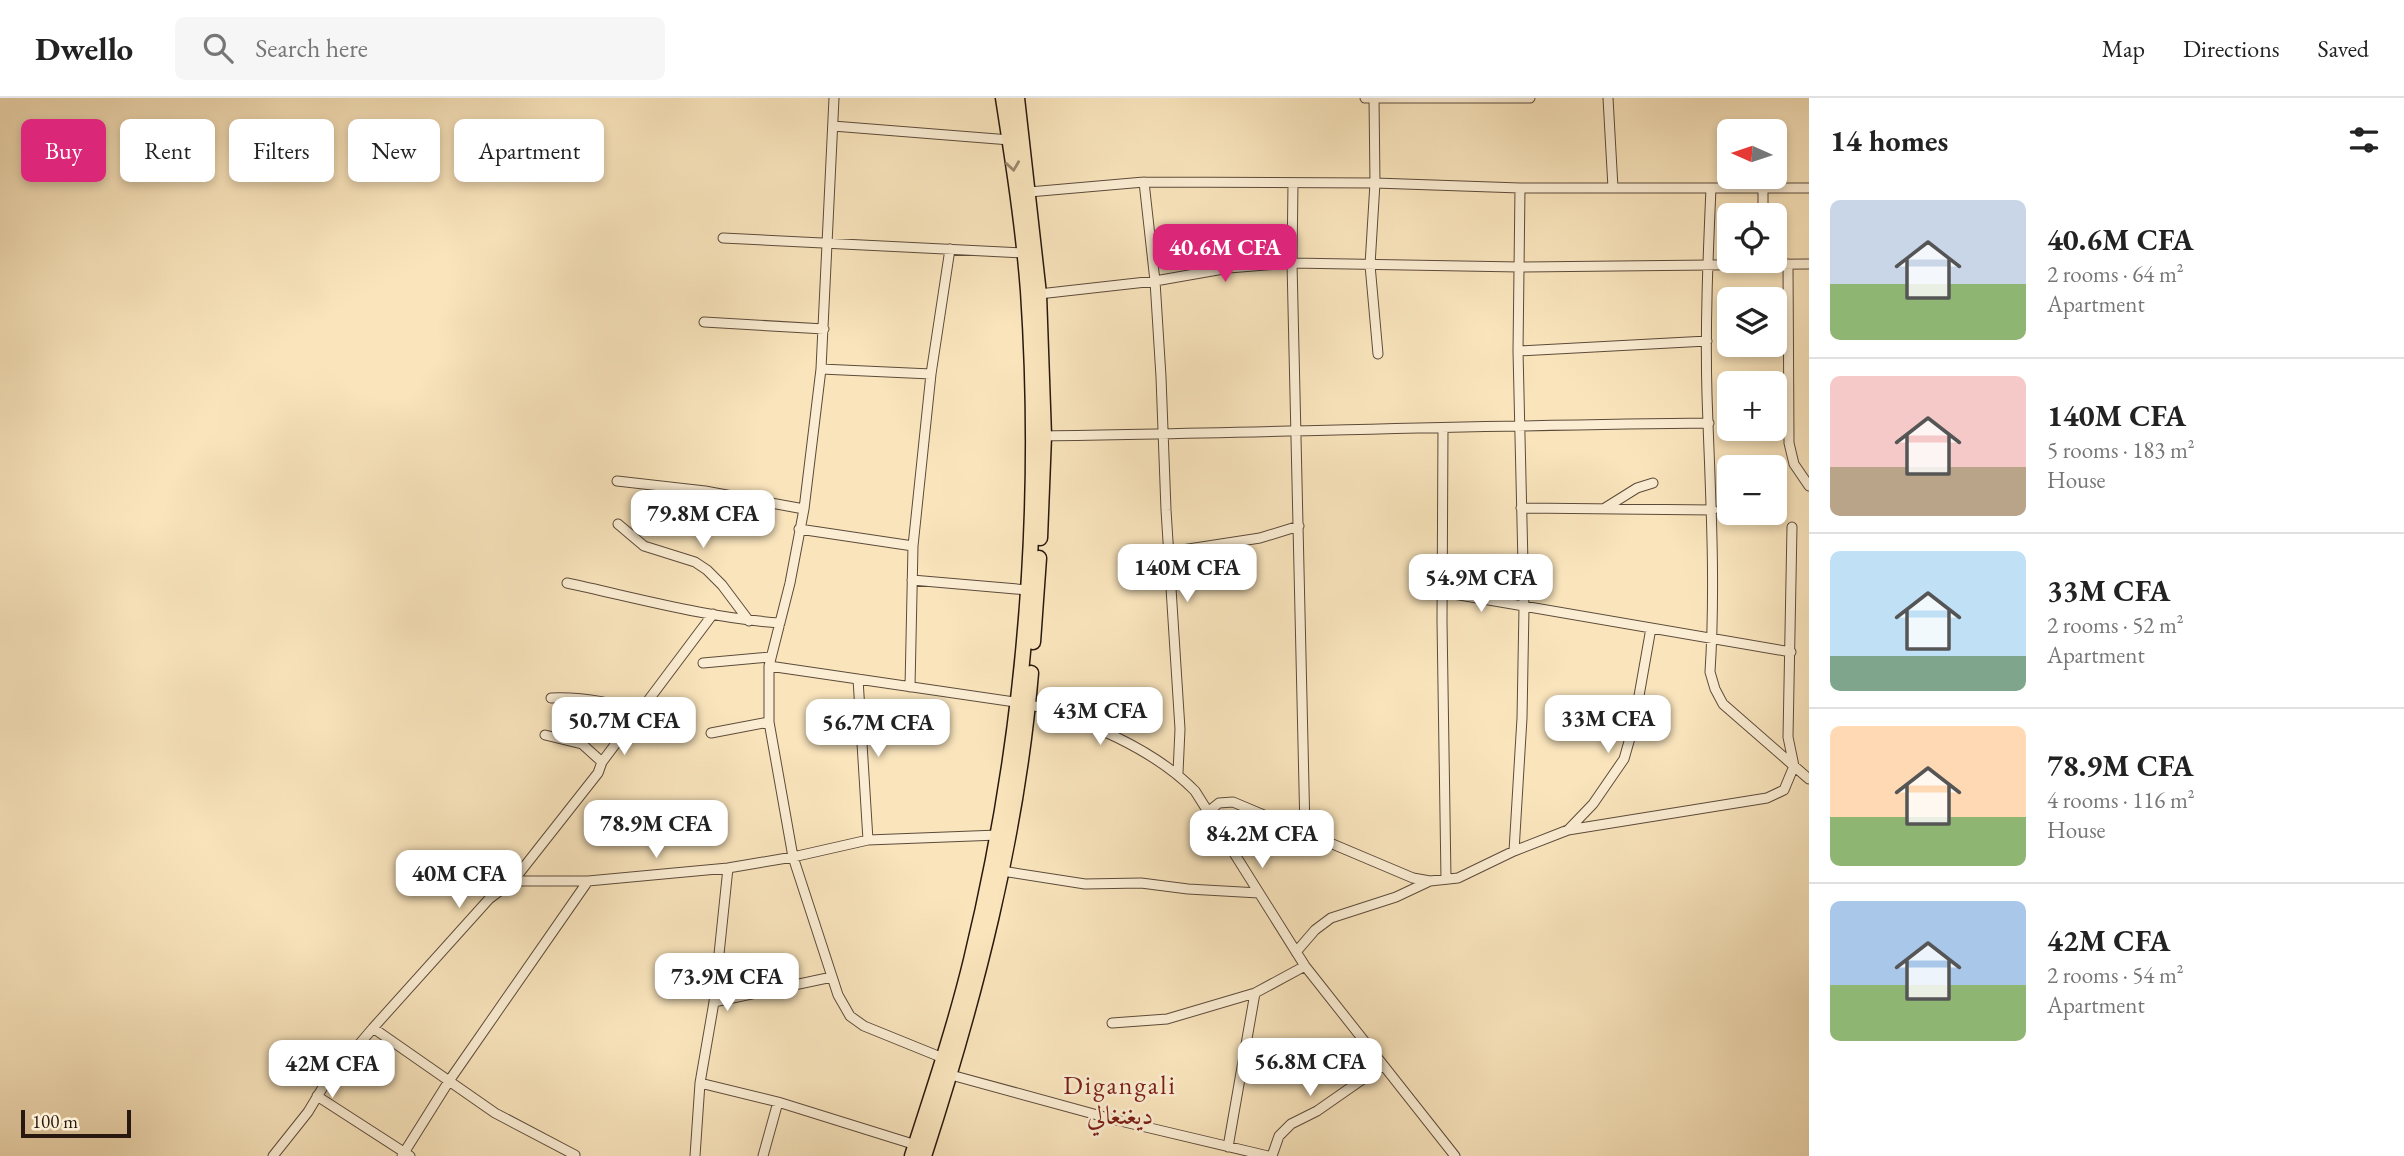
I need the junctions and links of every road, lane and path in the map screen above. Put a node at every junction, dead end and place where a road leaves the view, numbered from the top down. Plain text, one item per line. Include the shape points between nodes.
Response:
1 (834, 98) edge
2 (1003, 98) edge
3 (1017, 98) edge
4 (1365, 98) edge
5 (1374, 98) edge
6 (1530, 98) edge
7 (1608, 98) edge
8 (833, 126) junction
9 (1010, 140) junction
10 (1144, 183) junction
11 (1375, 183) junction
12 (1293, 184) junction
13 (1520, 188) junction
14 (1613, 188) junction
15 (1711, 188) junction
16 (1717, 188) edge
17 (1787, 188) edge
18 (1809, 188) edge
19 (1763, 189) edge
20 (1029, 192) junction
21 (1763, 203) edge
22 (723, 238) dead end
23 (829, 242) junction
24 (950, 249) junction
25 (1025, 253) junction
26 (1292, 263) junction
27 (1788, 264) joint
28 (1809, 264) edge
29 (1370, 265) junction
30 (1707, 265) junction
31 (1717, 265) edge
32 (1519, 267) junction
33 (1154, 281) junction
34 (1039, 294) junction
35 (704, 321) dead end
36 (824, 329) junction
37 (1707, 341) junction
38 (1518, 351) junction
39 (1378, 354) dead end
40 (821, 369) junction
41 (931, 374) junction
42 (1709, 422) junction
43 (1519, 425) junction
44 (1443, 428) junction
45 (1297, 432) junction
46 (1164, 435) junction
47 (1044, 436) junction
48 (617, 481) dead end
49 (1653, 483) dead end
50 (1809, 486) edge
51 (1521, 508) junction
52 (804, 509) junction
53 (1603, 509) junction
54 (1713, 510) junction
55 (618, 524) dead end
56 (1299, 526) junction
57 (1792, 527) dead end
58 (799, 529) junction
59 (914, 546) junction
60 (1169, 552) junction
61 (912, 580) junction
62 (567, 583) dead end
63 (1028, 590) junction
64 (1443, 592) junction
65 (1524, 607) junction
66 (713, 614) junction
67 (749, 621) junction
68 (780, 623) junction
69 (1651, 628) junction
70 (1712, 638) junction
71 (1791, 652) junction
72 (769, 661) junction
73 (703, 663) dead end
74 (858, 679) junction
75 (910, 687) junction
76 (551, 698) dead end
77 (1023, 704) junction
78 (639, 713) junction
79 (769, 722) junction
80 (711, 733) dead end
81 (545, 735) dead end
82 (602, 762) junction
83 (1794, 766) junction
84 (1178, 773) junction
85 (1809, 779) edge
86 (1209, 811) junction
87 (1568, 830) junction
88 (1305, 831) junction
89 (998, 835) junction
90 (868, 840) junction
91 (1514, 851) junction
92 (793, 857) junction
93 (728, 868) junction
94 (1002, 871) junction
95 (1446, 879) junction
96 (513, 881) junction
97 (588, 881) junction
98 (1430, 881) junction
99 (1259, 893) junction
100 (1296, 952) junction
101 (1305, 966) junction
102 (832, 977) junction
103 (1255, 993) junction
104 (713, 1002) junction
105 (1112, 1023) dead end
106 (373, 1028) junction
107 (943, 1058) junction
108 (1382, 1065) junction
109 (951, 1075) junction
110 (449, 1081) junction
111 (700, 1083) junction
112 (317, 1097) junction
113 (778, 1102) junction
114 (1228, 1147) junction
115 (917, 1152) edge
116 (405, 1155) edge
117 (273, 1156) edge
118 (575, 1156) edge
119 (695, 1156) edge
120 (763, 1156) edge
121 (1270, 1156) edge
122 (1455, 1156) edge

1 - 8 street
2 - 9 highway
3 - 20 highway
4 - 5 street
5 - 6 street
5 - 11 street
7 - 14 street
8 - 9 street
8 - 23 street
9 -> 25 highway
10 - 12 street
10 - 20 street
10 - 33 street
11 - 12 street
11 - 13 street
11 - 29 street
12 - 26 street
13 - 14 street
13 - 32 street
14 - 15 street
15 - 16 street
15 - 30 street
17 - 18 street
19 - 21 street
20 - 34 highway
22 - 23 street
23 - 24 street
23 - 36 street
24 - 25 street
24 - 41 street
25 - 63 highway via 1032,449
26 - 29 street
26 - 33 street
26 - 45 street
27 - 28 street
27 - 50 street via 1789,443 1794,464
29 - 32 street
29 - 39 street
30 - 31 street
30 - 32 street
30 - 37 street
32 - 38 street
33 - 34 street
33 - 46 street
34 - 47 highway
35 - 36 street
36 - 40 street
37 - 38 street
37 - 42 street
38 - 43 street
40 - 41 street
40 - 52 street
41 - 59 street
42 - 43 street
42 - 54 street
43 - 44 street
43 - 51 street
44 - 45 street
44 - 64 street
45 - 46 street
45 - 56 street
46 - 47 street
46 - 60 street
47 - 77 highway via 1038,590
48 - 52 street
49 - 53 street
51 - 53 street
51 - 65 street
52 - 58 street
53 - 54 street
54 - 70 street
55 - 67 street via 644,546 707,570
56 - 60 street via 1260,538
56 - 88 street
57 - 71 street
58 - 59 street
58 - 68 street
59 - 61 street
60 - 84 street via 1181,729
61 - 63 street
61 - 75 street
62 - 66 street
63 - 77 highway
64 - 65 street
64 - 95 street
65 - 69 street
65 - 91 street
66 - 67 street
66 - 78 street
67 - 68 street
68 - 72 street
69 - 70 street
69 - 87 street via 1623,759
70 - 71 street
70 - 83 street via 1710,672 1723,704
71 - 83 street via 1788,737
72 - 73 street
72 - 74 street
72 - 79 street
74 - 75 street
74 - 90 street
75 - 77 street
76 - 78 street via 616,703
77 - 84 street via 1066,716 1129,744
77 - 89 highway
77 - 94 highway
78 - 82 street
79 - 80 street
79 - 92 street
81 - 82 street via 582,744
82 - 96 street
83 - 85 street
83 - 87 street via 1784,790 1768,798
84 - 86 street
86 - 88 street via 1219,803 1233,802
86 - 99 street
87 - 91 street
88 - 98 street
89 - 90 street
89 - 107 highway via 971,961
90 - 92 street
91 - 95 street via 1458,878
92 - 93 street
92 - 102 street
93 - 97 street
93 - 104 street
94 - 99 street via 1085,884 1141,883
94 - 109 highway
95 - 98 street
96 - 97 street
96 - 106 street via 489,899
97 - 110 street
98 - 100 street via 1331,918
99 - 100 street
100 - 101 street
101 - 103 street
101 - 108 street
102 - 104 street
102 - 107 street via 850,1016
103 - 105 street via 1167,1019
103 - 114 street
104 - 111 street
106 - 110 street
106 - 112 street
107 - 115 highway
108 - 121 street via 1291,1125 1279,1136
108 - 122 street
109 - 114 street
109 - 115 highway
110 - 116 street
110 - 118 street
111 - 113 street
111 - 119 street
112 - 116 street
112 - 117 street
113 - 115 street
113 - 120 street
114 - 121 street

